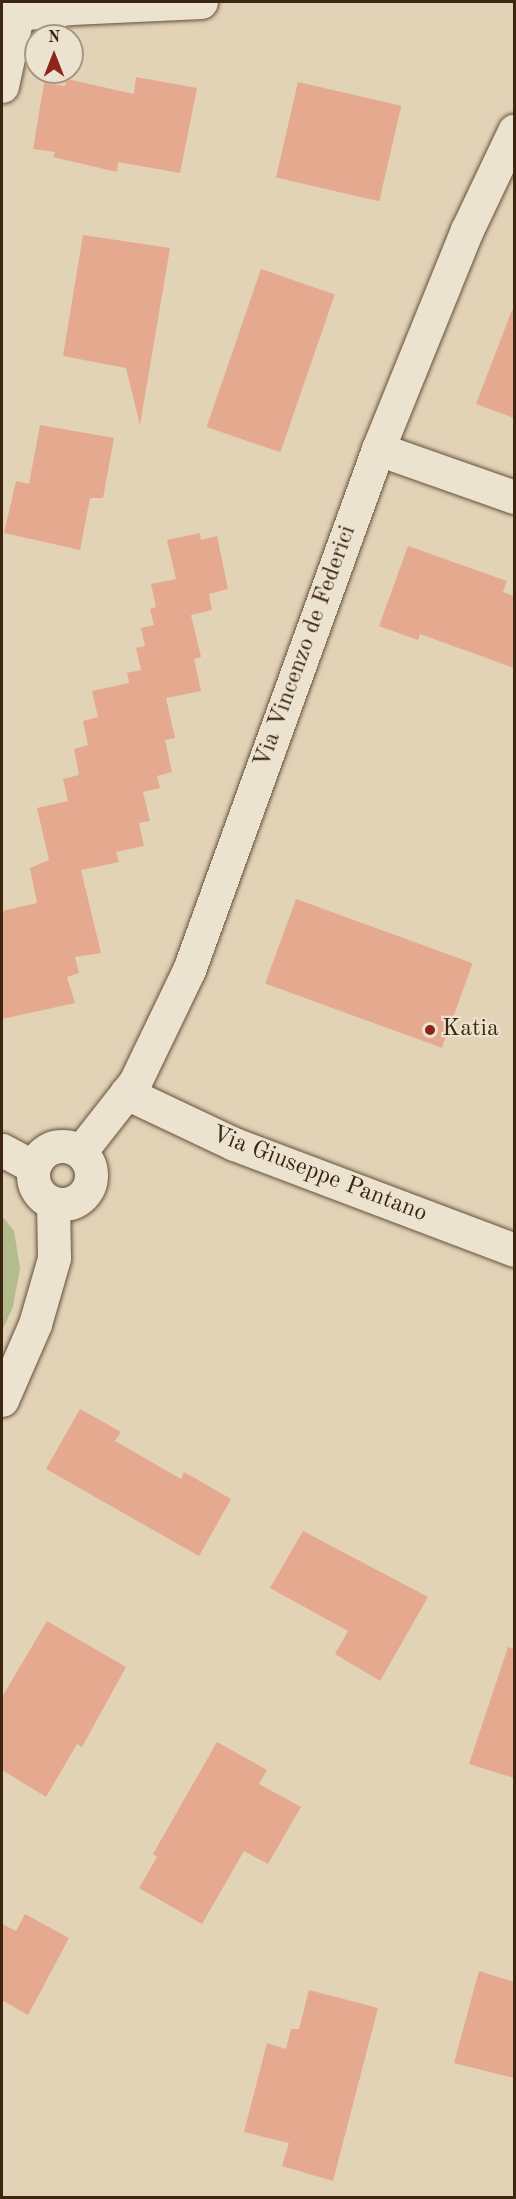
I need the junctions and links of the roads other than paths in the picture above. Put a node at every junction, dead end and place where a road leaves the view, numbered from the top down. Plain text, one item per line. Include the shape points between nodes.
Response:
1 (201, 2) edge
2 (13, 11) edge
3 (2, 86) edge
4 (514, 131) edge
5 (378, 449) junction
6 (514, 497) edge
7 (126, 1093) junction
8 (2, 1150) edge
9 (80, 1152) junction
10 (34, 1167) junction
11 (54, 1203) junction
12 (514, 1250) edge
13 (2, 1400) edge

1 - 2 street
2 - 3 street
4 - 5 street, Via Vincenzo de Federici via 466,230
5 - 6 street
5 - 7 street, Via Vincenzo de Federici via 189,970
7 - 9 street, Via Vincenzo de Federici
7 - 12 street, Via Giuseppe Pantano via 234,1144
8 - 10 street
9 - 10 street via 72,1147 53,1147 38,1158
9 - 11 street via 90,1169 88,1188 73,1202
10 - 11 street via 34,1185
11 - 13 street via 54,1258 35,1324

